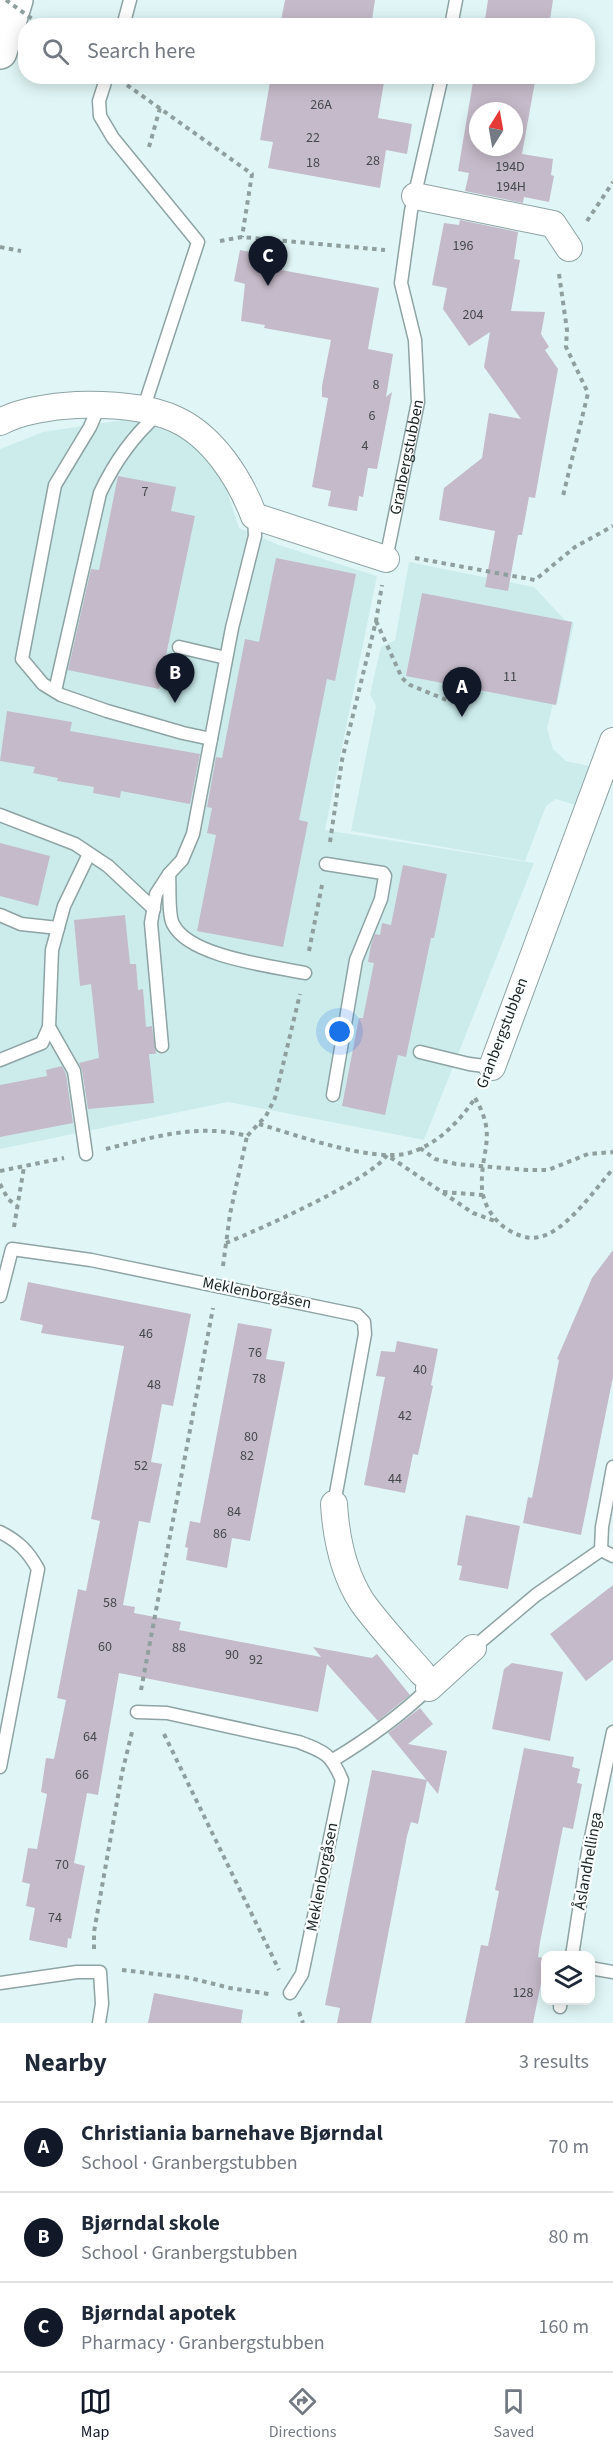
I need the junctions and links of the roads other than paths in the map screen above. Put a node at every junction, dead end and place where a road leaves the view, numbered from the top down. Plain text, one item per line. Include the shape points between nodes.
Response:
1 (16, 0) edge
2 (130, 0) edge
3 (456, 0) edge
4 (127, 18) edge
5 (453, 18) edge
6 (0, 52) edge
7 (104, 84) edge
8 (440, 84) edge
9 (415, 196) junction
10 (569, 248) road end
11 (100, 404) junction
12 (151, 412) junction
13 (0, 422) edge
14 (254, 516) junction
15 (387, 556) joint
16 (179, 647) dead end
17 (226, 658) junction
18 (55, 691) junction
19 (211, 739) junction
20 (613, 741) edge
21 (0, 814) edge
22 (89, 854) junction
23 (326, 864) dead end
24 (169, 874) junction
25 (154, 909) junction
26 (0, 915) edge
27 (58, 928) junction
28 (305, 973) dead end
29 (49, 1027) junction
30 (162, 1046) dead end
31 (420, 1052) dead end
32 (0, 1060) edge
33 (492, 1067) joint
34 (333, 1095) dead end
35 (86, 1154) road end
36 (0, 1296) edge
37 (613, 1467) edge
38 (334, 1504) joint
39 (0, 1532) edge
40 (601, 1550) junction
41 (613, 1556) edge
42 (473, 1648) joint
43 (426, 1680) junction
44 (137, 1712) road end
45 (613, 1732) edge
46 (333, 1760) junction
47 (0, 1767) edge
48 (573, 1951) edge
49 (595, 1969) edge
50 (613, 1972) edge
51 (0, 1983) edge
52 (290, 1993) road end
53 (99, 2023) edge

1 - 6 street
2 - 4 lane
3 - 5 lane
7 - 12 lane via 99,101 100,116 113,138 198,242
8 - 9 lane, Granbergstubben
9 - 10 street via 553,224
9 - 15 lane, Granbergstubben via 401,283 414,340 418,402
11 - 12 street
11 - 13 street via 55,406
11 - 18 lane via 55,485 22,659 43,684
12 - 14 street via 175,419 211,446 245,492
12 - 18 lane via 100,494
14 - 15 street
14 - 17 lane via 255,536
16 - 17 lane
17 - 19 lane
18 - 19 lane via 107,711
19 - 24 lane via 193,834 182,860
20 - 33 street, Granbergstubben
21 - 22 lane via 75,844
22 - 25 lane via 108,866
22 - 27 lane
23 - 34 lane via 385,876 381,899 356,960
24 - 25 lane via 156,894
24 - 28 lane via 173,924 186,939 236,958
25 - 30 lane via 151,923
26 - 27 lane via 21,924
27 - 29 lane via 52,950
29 - 32 lane via 42,1043
29 - 35 lane via 74,1071
31 - 33 lane
36 - 38 lane, Meklenborgåsen via 12,1249 70,1257 357,1315 364,1322 364,1344
37 - 40 lane
38 - 43 street via 344,1561 361,1600
39 - 47 lane via 17,1541 38,1569
40 - 41 lane
40 - 42 lane via 537,1595
42 - 43 street
43 - 46 lane via 368,1739
44 - 46 lane via 167,1713 299,1742
45 - 48 lane, Åslandhellinga
46 - 52 lane, Meklenborgåsen via 342,1780 302,1974
49 - 50 lane
51 - 53 lane via 100,1972

